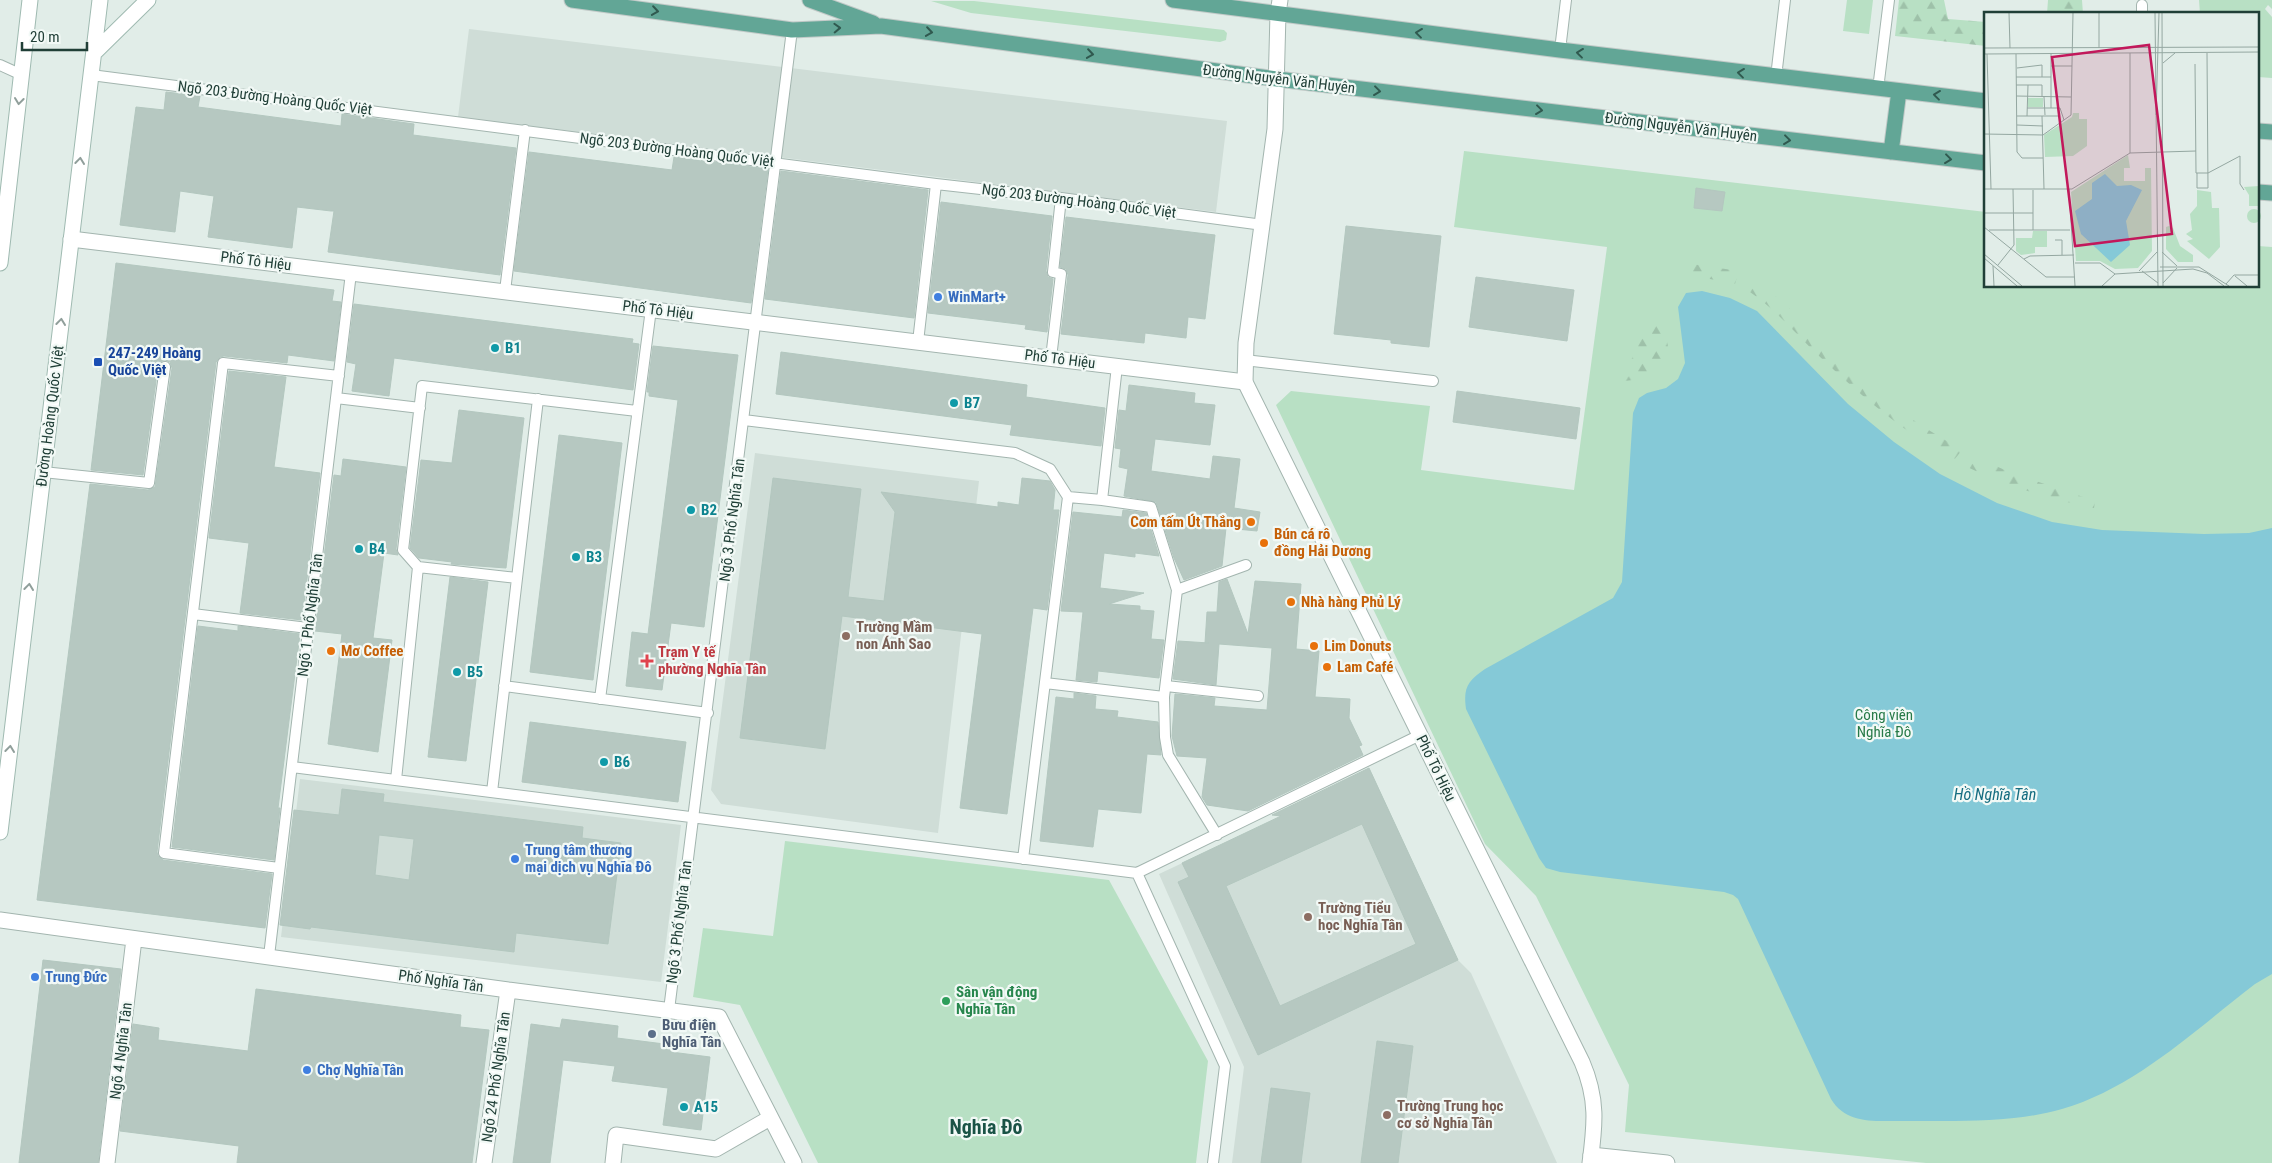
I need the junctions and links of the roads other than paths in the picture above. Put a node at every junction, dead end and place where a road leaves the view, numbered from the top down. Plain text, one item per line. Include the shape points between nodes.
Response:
1 (30, 0) edge
2 (100, 0) edge
3 (148, 0) edge
4 (572, 0) edge
5 (810, 0) edge
6 (1173, 0) edge
7 (1566, 0) edge
8 (1785, 0) edge
9 (1889, 0) edge
10 (1279, 7) edge
11 (881, 26) junction
12 (792, 30) junction
13 (1560, 50) junction
14 (94, 53) junction
15 (0, 64) edge
16 (22, 75) junction
17 (91, 75) junction
18 (1776, 77) junction
19 (1277, 79) junction
20 (1878, 88) junction
21 (1899, 91) junction
22 (1984, 102) edge
23 (525, 130) junction
24 (1890, 152) junction
25 (777, 163) junction
26 (1984, 163) edge
27 (936, 184) junction
28 (1061, 198) junction
29 (1263, 225) junction
30 (71, 239) junction
31 (0, 263) edge
32 (351, 273) junction
33 (505, 291) junction
34 (651, 309) junction
35 (757, 322) junction
36 (918, 342) junction
37 (1051, 358) junction
38 (1244, 360) junction
39 (1117, 366) junction
40 (164, 367) dead end
41 (339, 376) junction
42 (1433, 381) dead end
43 (1245, 382) junction
44 (336, 398) junction
45 (538, 398) junction
46 (420, 408) junction
47 (637, 411) junction
48 (744, 420) junction
49 (43, 472) junction
50 (1068, 497) junction
51 (1102, 500) junction
52 (1246, 565) dead end
53 (418, 568) junction
54 (517, 578) junction
55 (1177, 590) junction
56 (193, 614) junction
57 (308, 628) junction
58 (1045, 683) junction
59 (504, 686) junction
60 (1165, 691) junction
61 (1258, 696) dead end
62 (600, 699) junction
63 (708, 713) junction
64 (1420, 735) junction
65 (292, 767) junction
66 (396, 780) junction
67 (492, 792) junction
68 (692, 817) junction
69 (0, 832) edge
70 (1217, 834) junction
71 (1023, 859) junction
72 (279, 868) junction
73 (1137, 873) junction
74 (0, 920) edge
75 (134, 940) junction
76 (269, 956) junction
77 (508, 990) junction
78 (668, 1010) junction
79 (770, 1118) junction
80 (715, 1156) edge
81 (1591, 1159) edge
82 (107, 1163) edge
83 (484, 1163) edge
84 (612, 1163) edge
85 (794, 1163) edge
86 (1213, 1163) edge
87 (1667, 1163) edge

1 - 16 street
2 - 14 street, Đường Hoàng Quốc Việt
3 - 14 street
4 -> 12 main road, Đường Nguyễn Văn Huyên
5 - 11 main road
6 - 10 main road
7 - 13 lane
8 - 18 lane
9 - 20 lane
13 -> 10 main road
10 - 19 street, Phố Tô Hiệu
12 -> 11 main road, Đường Nguyễn Văn Huyên
11 -> 19 main road, Đường Nguyễn Văn Huyên
12 - 25 lane, Ngõ 3 Phố Nghĩa Tân
18 -> 13 main road
14 - 17 street, Đường Hoàng Quốc Việt
15 - 16 lane
16 -> 31 street
17 - 23 lane, Ngõ 203 Đường Hoàng Quốc Việt
30 -> 17 street, Đường Hoàng Quốc Việt
18 - 20 main road
19 -> 24 main road, Đường Nguyễn Văn Huyên
19 - 29 street, Phố Tô Hiệu via 1275,129
20 - 21 main road
22 -> 21 main road
21 - 24 main road
23 - 25 lane, Ngõ 203 Đường Hoàng Quốc Việt
23 - 33 lane
24 -> 26 main road, Đường Nguyễn Văn Huyên
25 - 27 lane, Ngõ 203 Đường Hoàng Quốc Việt
25 - 35 lane, Ngõ 3 Phố Nghĩa Tân
27 - 28 lane, Ngõ 203 Đường Hoàng Quốc Việt
27 - 36 lane
28 - 29 lane, Ngõ 203 Đường Hoàng Quốc Việt
28 - 37 lane via 1053,272 1061,274
29 - 38 street, Phố Tô Hiệu
30 - 32 street, Phố Tô Hiệu
49 -> 30 street, Đường Hoàng Quốc Việt
32 - 33 street, Phố Tô Hiệu
32 - 41 lane, Ngõ 1 Phố Nghĩa Tân
33 - 34 street, Phố Tô Hiệu
34 - 35 street, Phố Tô Hiệu
34 - 47 lane
35 - 36 street, Phố Tô Hiệu
35 - 48 lane, Ngõ 3 Phố Nghĩa Tân
36 - 37 street, Phố Tô Hiệu
37 - 39 street, Phố Tô Hiệu
38 - 42 lane
38 - 43 street, Phố Tô Hiệu
39 - 43 street, Phố Tô Hiệu
39 - 51 lane
40 - 49 lane via 149,484
41 - 44 lane, Ngõ 1 Phố Nghĩa Tân
41 - 56 lane via 223,363
43 - 64 street, Phố Tô Hiệu
44 - 46 lane
44 - 57 lane, Ngõ 1 Phố Nghĩa Tân
45 - 46 lane via 422,386
45 - 47 lane
45 - 54 lane
46 - 53 lane via 403,550
47 - 62 lane
48 - 50 lane via 1015,453 1050,469
48 - 63 lane, Ngõ 3 Phố Nghĩa Tân
69 -> 49 street, Đường Hoàng Quốc Việt
50 - 51 lane
50 - 58 lane
51 - 55 lane via 1151,507
52 - 55 lane
53 - 54 lane
53 - 66 lane
54 - 59 lane
55 - 60 lane
56 - 57 lane
56 - 72 lane via 164,853
57 - 65 lane, Ngõ 1 Phố Nghĩa Tân
58 - 60 lane
58 - 71 lane
59 - 62 lane
59 - 67 lane
60 - 61 lane
60 - 70 lane via 1164,737 1168,755
62 - 63 lane
63 - 68 lane, Ngõ 3 Phố Nghĩa Tân
64 - 70 lane
64 - 81 street, Phố Tô Hiệu via 1590,1079 1596,1113
65 - 66 lane
65 - 72 lane, Ngõ 1 Phố Nghĩa Tân
66 - 67 lane
67 - 68 lane
68 - 71 lane
68 - 78 lane, Ngõ 3 Phố Nghĩa Tân
70 - 73 lane
71 - 73 lane
72 - 76 lane, Ngõ 1 Phố Nghĩa Tân
73 - 86 lane via 1225,1066
74 - 75 street, Phố Nghĩa Tân
75 - 76 street, Phố Nghĩa Tân
75 - 82 street, Ngõ 4 Nghĩa Tân
76 - 77 street, Phố Nghĩa Tân
77 - 78 street, Phố Nghĩa Tân
77 - 83 street, Ngõ 24 Phố Nghĩa Tân
78 - 79 street, Phố Nghĩa Tân via 720,1017
79 - 80 street
79 - 85 street, Phố Nghĩa Tân
80 - 84 street via 616,1135
81 - 87 street

